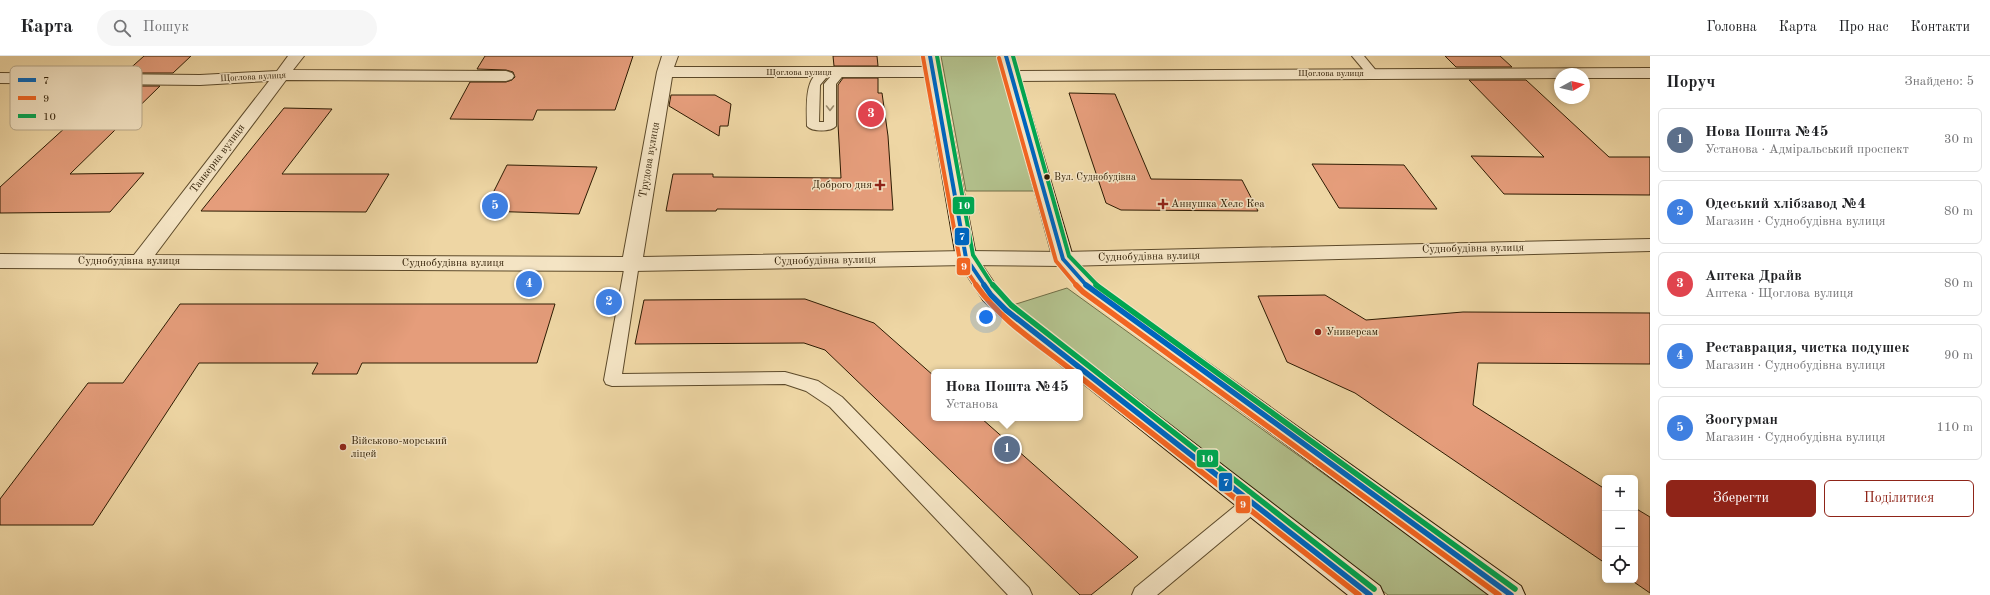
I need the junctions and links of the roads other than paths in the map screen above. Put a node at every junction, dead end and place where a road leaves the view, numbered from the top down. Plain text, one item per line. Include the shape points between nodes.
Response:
1 (296, 56) edge
2 (1006, 56) edge
3 (1358, 56) edge
4 (667, 64) edge
5 (932, 64) edge
6 (1372, 73) junction
7 (1650, 73) edge
8 (282, 75) junction
9 (506, 76) dead end
10 (1012, 76) junction
11 (0, 78) edge
12 (10, 78) edge
13 (142, 79) edge
14 (1650, 245) edge
15 (966, 258) junction
16 (1063, 259) junction
17 (0, 260) edge
18 (140, 261) junction
19 (632, 264) junction
20 (1082, 369) edge
21 (1083, 370) edge
22 (1254, 503) junction
23 (1022, 595) edge
24 (1142, 595) edge
25 (1370, 595) edge
26 (1511, 595) edge

1 - 8 street, Танкерна вулиця
2 - 10 street
3 - 6 lane
4 - 5 street, Щоглова вулиця via 832,72
4 - 19 street, Трудова вулиця
5 - 15 street
6 - 7 street, Щоглова вулиця
6 - 10 street, Щоглова вулиця
8 - 9 street, Щоглова вулиця
8 - 13 street, Щоглова вулиця via 200,80
8 - 18 street, Танкерна вулиця
10 - 16 street
11 - 12 street, Щоглова вулиця
14 - 16 street, Суднобудівна вулиця
15 - 16 street, Суднобудівна вулиця
15 - 19 street, Суднобудівна вулиця
15 - 20 street via 991,295 1006,310
16 - 26 street via 1088,287
17 - 18 street, Суднобудівна вулиця
18 - 19 street, Суднобудівна вулиця
19 - 23 lane via 612,380 785,378 812,386 836,402
21 - 22 street
22 - 24 lane
22 - 25 street

